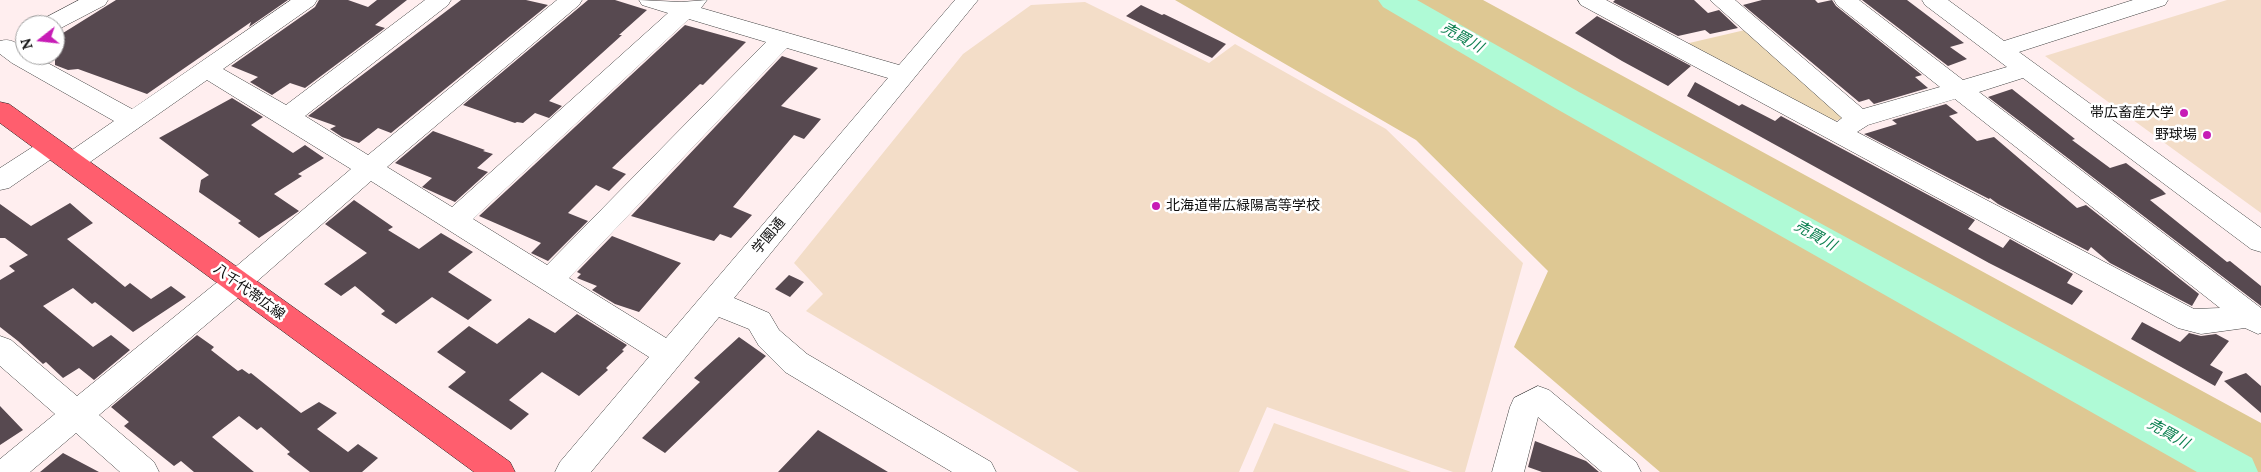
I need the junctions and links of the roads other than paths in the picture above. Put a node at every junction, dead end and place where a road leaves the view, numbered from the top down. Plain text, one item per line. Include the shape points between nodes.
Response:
1 (97, 0) edge
2 (306, 0) edge
3 (440, 0) edge
4 (571, 0) edge
5 (650, 0) edge
6 (967, 0) edge
7 (1589, 0) edge
8 (1721, 0) edge
9 (1845, 0) edge
10 (1933, 0) edge
11 (2157, 0) edge
12 (690, 5) edge
13 (65, 17) edge
14 (783, 39) junction
15 (11, 45) edge
16 (2000, 50) junction
17 (206, 69) junction
18 (2027, 69) junction
19 (904, 75) junction
20 (1959, 89) junction
21 (0, 110) edge
22 (287, 117) junction
23 (133, 120) junction
24 (1849, 126) junction
25 (61, 155) junction
26 (368, 169) junction
27 (0, 181) edge
28 (454, 221) junction
29 (2261, 242) edge
30 (549, 281) junction
31 (236, 283) junction
32 (713, 302) junction
33 (2256, 320) edge
34 (0, 348) edge
35 (668, 354) junction
36 (75, 415) junction
37 (7, 472) edge
38 (143, 472) edge
39 (499, 472) edge
40 (571, 472) edge
41 (980, 472) edge
42 (1508, 472) edge
43 (1625, 472) edge

1 - 13 street
2 - 17 street
3 - 22 street
4 - 26 street
5 - 12 street
6 - 19 street, 学園通
7 - 24 street
8 - 24 street
9 - 20 street
10 - 16 street
11 - 16 street
12 - 14 street
12 - 28 street
14 - 19 street
14 - 30 street
15 - 23 street via 20,58
16 - 18 street
17 - 22 street
17 - 23 street
18 - 20 street
18 - 29 street
19 - 32 street, 学園通
20 - 24 street
20 - 33 street
21 - 25 main road, 八千代帯広線
22 - 26 street
23 - 25 street
24 - 33 street via 2188,320
25 - 27 street
25 - 31 main road, 八千代帯広線
26 - 28 street
26 - 31 street
28 - 30 street
30 - 35 street
31 - 36 street
31 - 39 main road, 八千代帯広線
32 - 35 street, 学園通
32 - 41 street via 759,321 769,338 796,363
34 - 36 street
35 - 40 street, 学園通
36 - 37 street
36 - 38 street
42 - 43 street via 1525,407 1538,399

